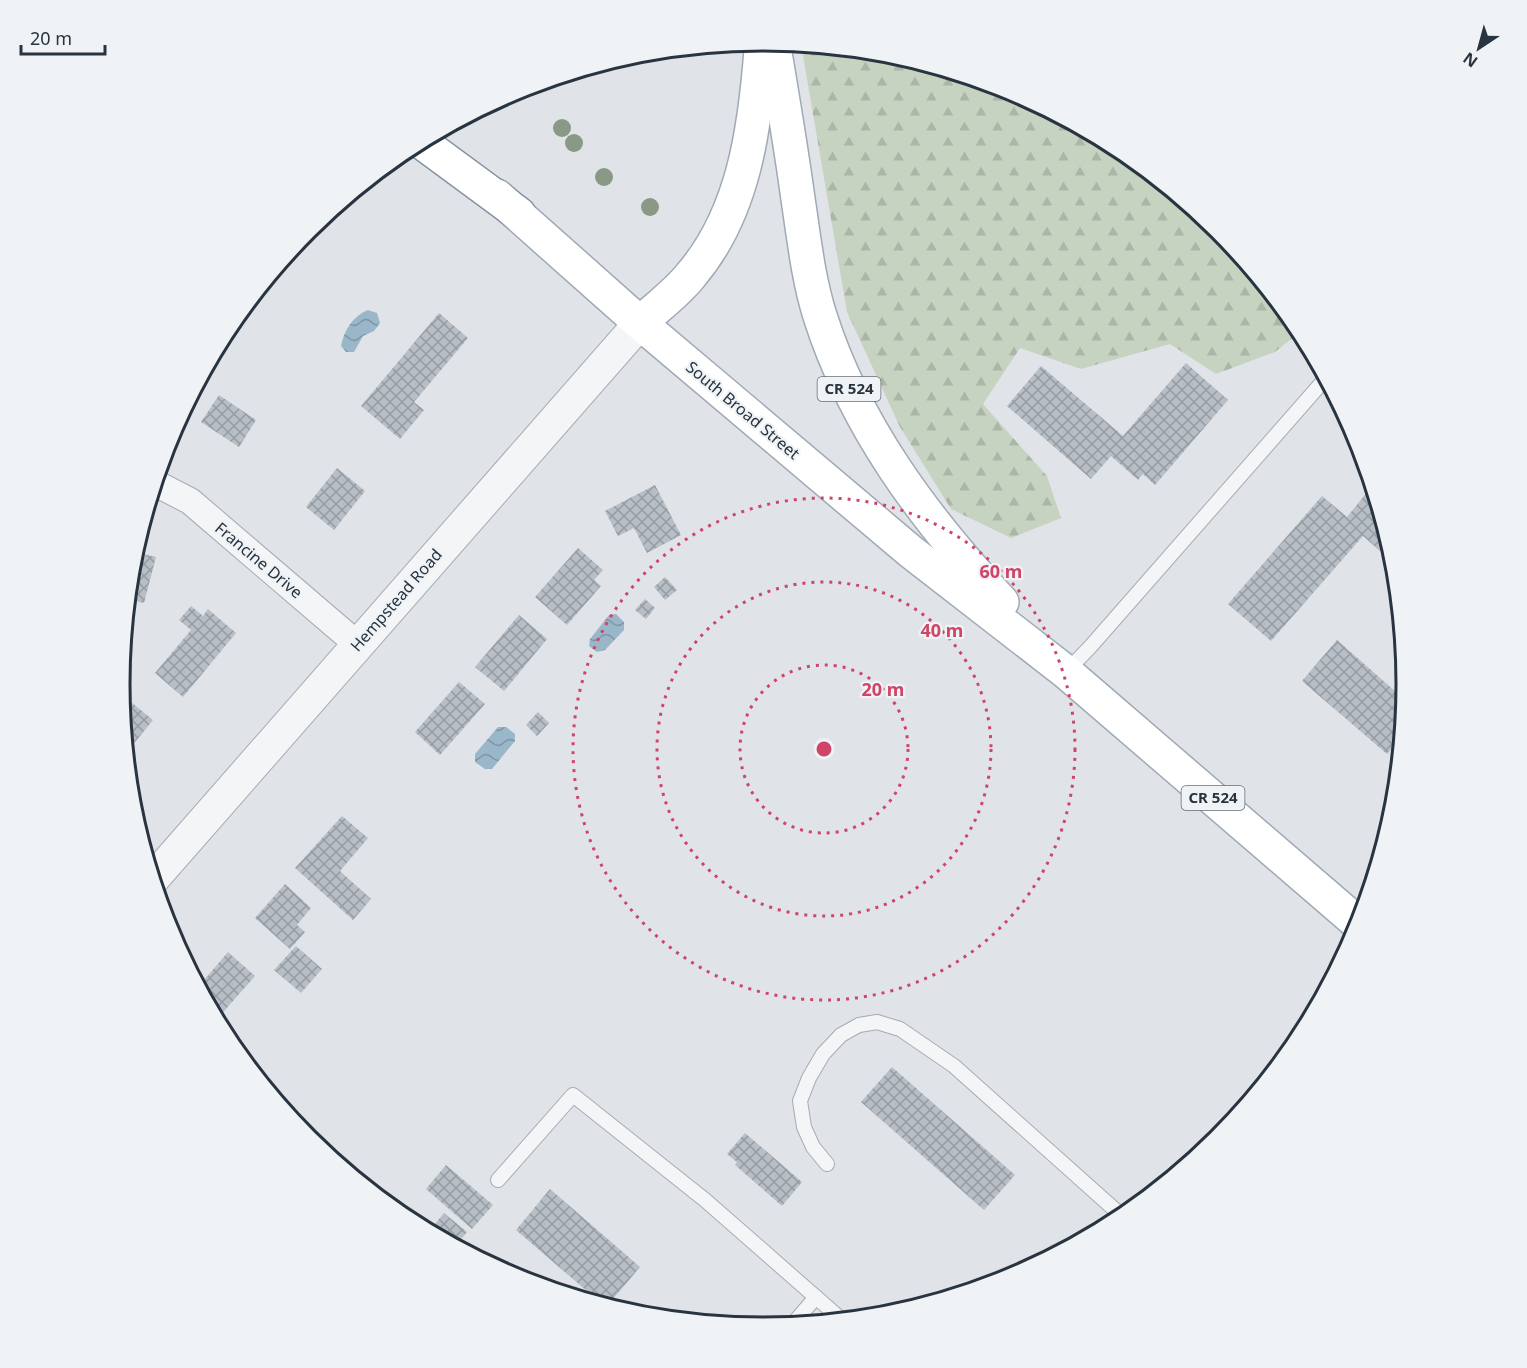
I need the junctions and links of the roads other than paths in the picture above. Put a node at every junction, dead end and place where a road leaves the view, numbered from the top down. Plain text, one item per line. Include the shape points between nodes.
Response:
1 (761, 51) edge
2 (775, 51) edge
3 (436, 143) edge
4 (429, 147) edge
5 (519, 214) junction
6 (640, 323) junction
7 (1321, 384) edge
8 (162, 487) edge
9 (357, 644) junction
10 (1066, 672) junction
11 (159, 872) edge
12 (1351, 917) edge
13 (827, 1164) dead end
14 (498, 1180) dead end
15 (1115, 1210) edge
16 (816, 1297) junction
17 (834, 1313) edge
18 (800, 1316) edge

1 - 6 main road via 751,138 741,182 721,231 691,275
2 - 10 main road, South Broad Street / CR 524 via 806,258 820,315 840,370 870,432 902,481 972,570
3 - 5 main road, South Broad Street / CR 524
4 - 5 main road
5 - 6 main road, South Broad Street / CR 524
6 - 9 street, Hempstead Road
6 - 10 main road, South Broad Street / CR 524 via 910,551
7 - 10 lane
8 - 9 street, Francine Drive via 190,501
9 - 11 street, Hempstead Road
10 - 12 main road, South Broad Street / CR 524
13 - 15 lane via 804,1127 800,1101 824,1054 840,1035 859,1025 877,1022 900,1029 954,1066
14 - 16 lane via 573,1095 705,1200
16 - 17 lane
16 - 18 lane

